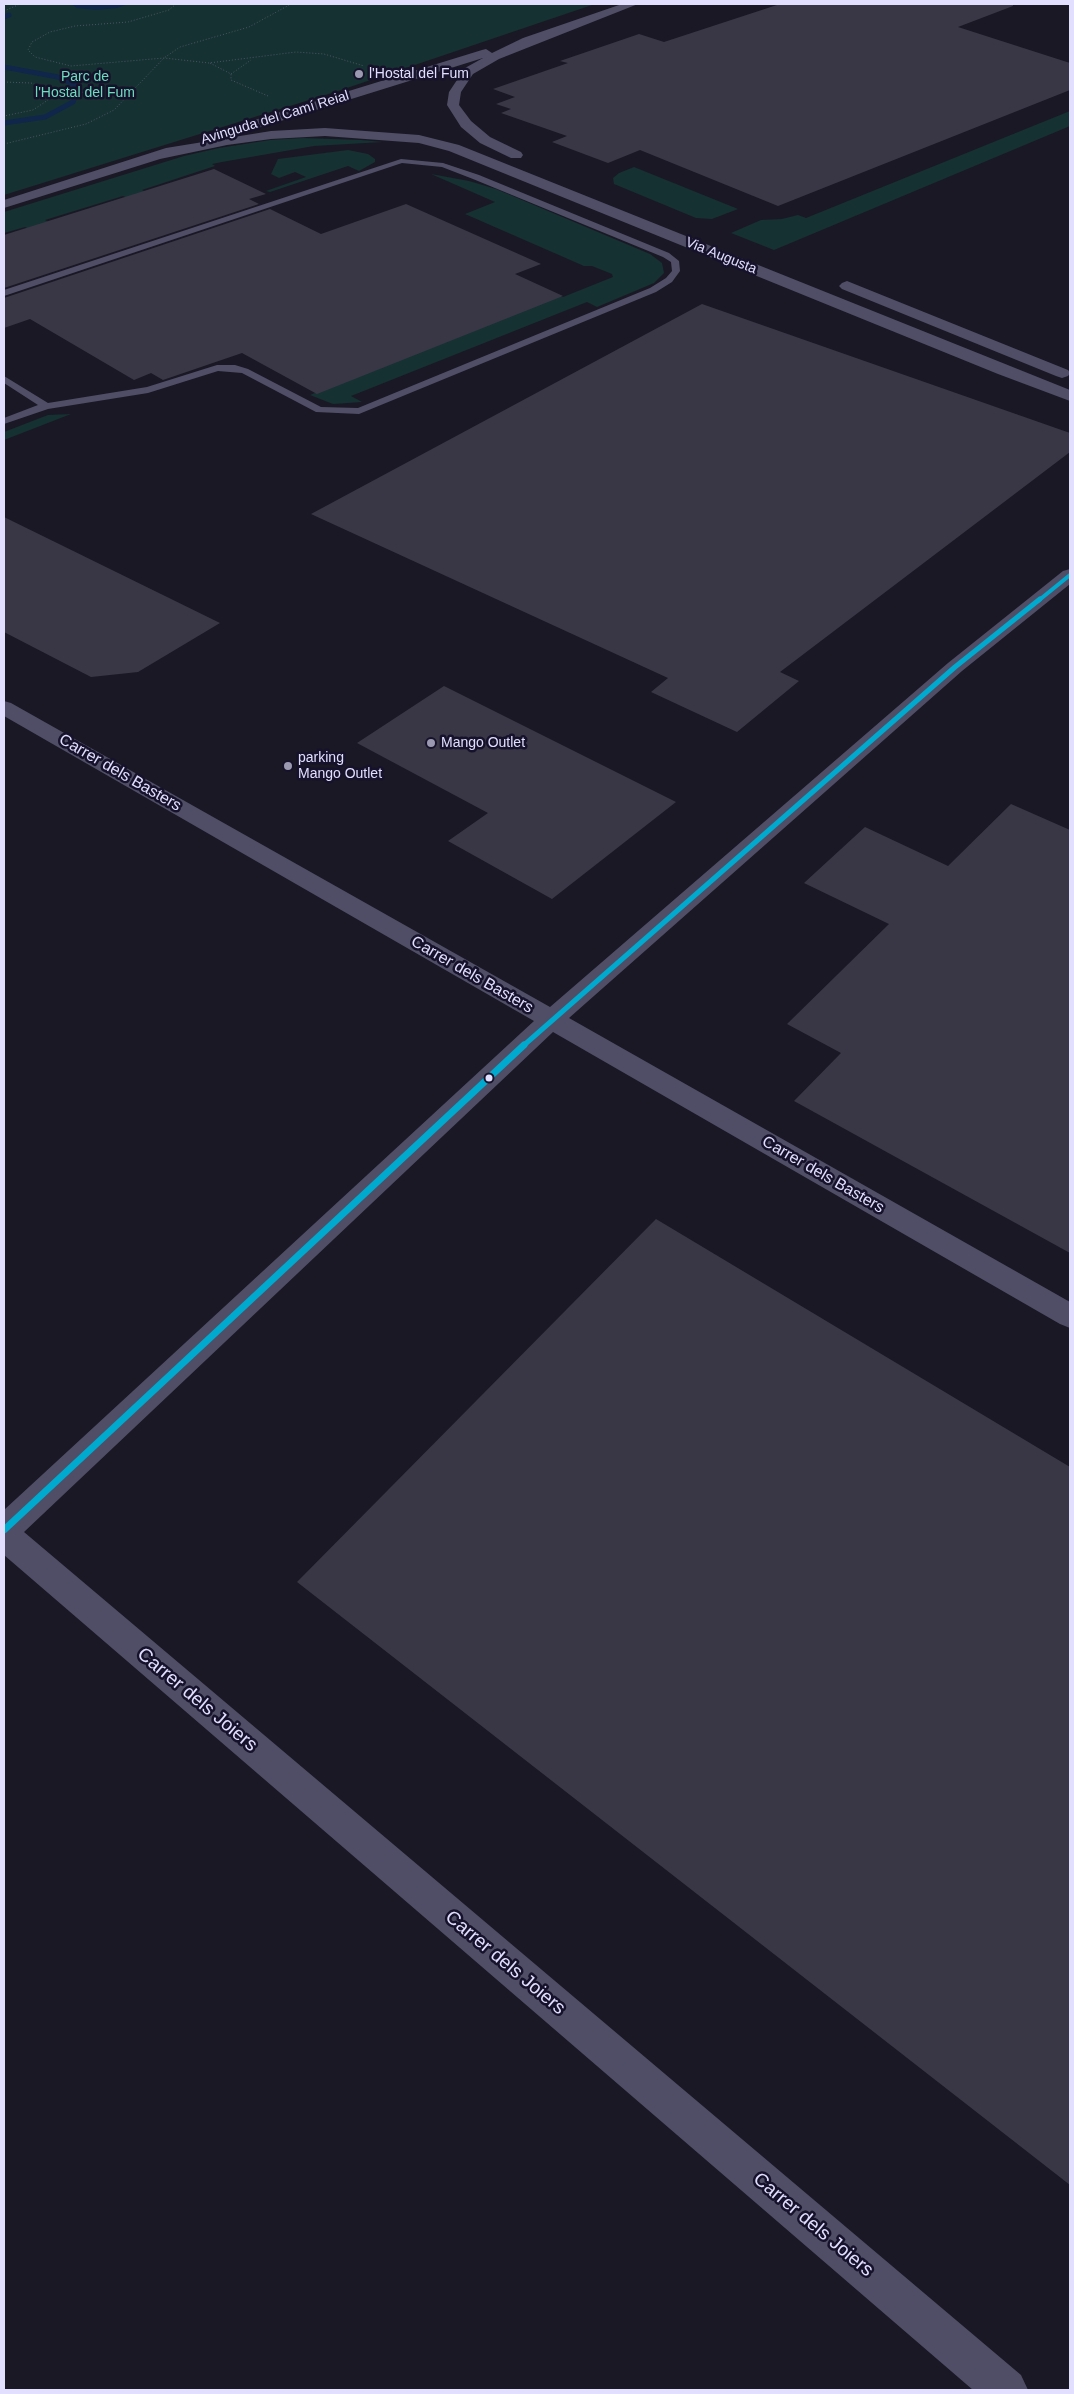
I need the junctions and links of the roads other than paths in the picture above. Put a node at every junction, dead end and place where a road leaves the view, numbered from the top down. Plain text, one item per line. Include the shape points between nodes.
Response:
1 (632, 4) edge
2 (544, 35) junction
3 (407, 90) dead end
4 (345, 96) junction
5 (410, 126) dead end
6 (368, 135) junction
7 (154, 156) junction
8 (529, 160) dead end
9 (4, 204) edge
10 (829, 279) dead end
11 (4, 293) edge
12 (1070, 376) edge
13 (4, 379) edge
14 (1070, 396) edge
15 (46, 406) junction
16 (4, 421) edge
17 (1070, 574) edge
18 (4, 707) edge
19 (551, 1020) junction
20 (1070, 1316) edge
21 (4, 1530) edge
22 (4, 1535) edge
23 (1006, 2390) edge

1 - 2 street, Avinguda del Camí Reial
2 - 4 street, Avinguda del Camí Reial
2 - 8 street via 470,70 446,106 485,140
3 - 4 street
4 - 6 street, Via Augusta via 328,110 327,118
4 - 7 street, Avinguda del Camí Reial
5 - 6 street, Via Augusta
6 - 7 street, Via Augusta via 325,132 271,135
6 - 14 street, Via Augusta via 419,139 454,148
7 - 9 street, Avinguda del Camí Reial
10 - 12 street
11 - 15 lane via 401,161 443,165 476,177 675,261 676,271 653,290 359,411 320,410 235,368 217,368 148,390
13 - 15 lane
15 - 16 lane
17 - 19 street via 955,667
18 - 19 street, Carrer dels Basters
19 - 20 street, Carrer dels Basters
19 - 21 street
22 - 23 street, Carrer dels Joiers

